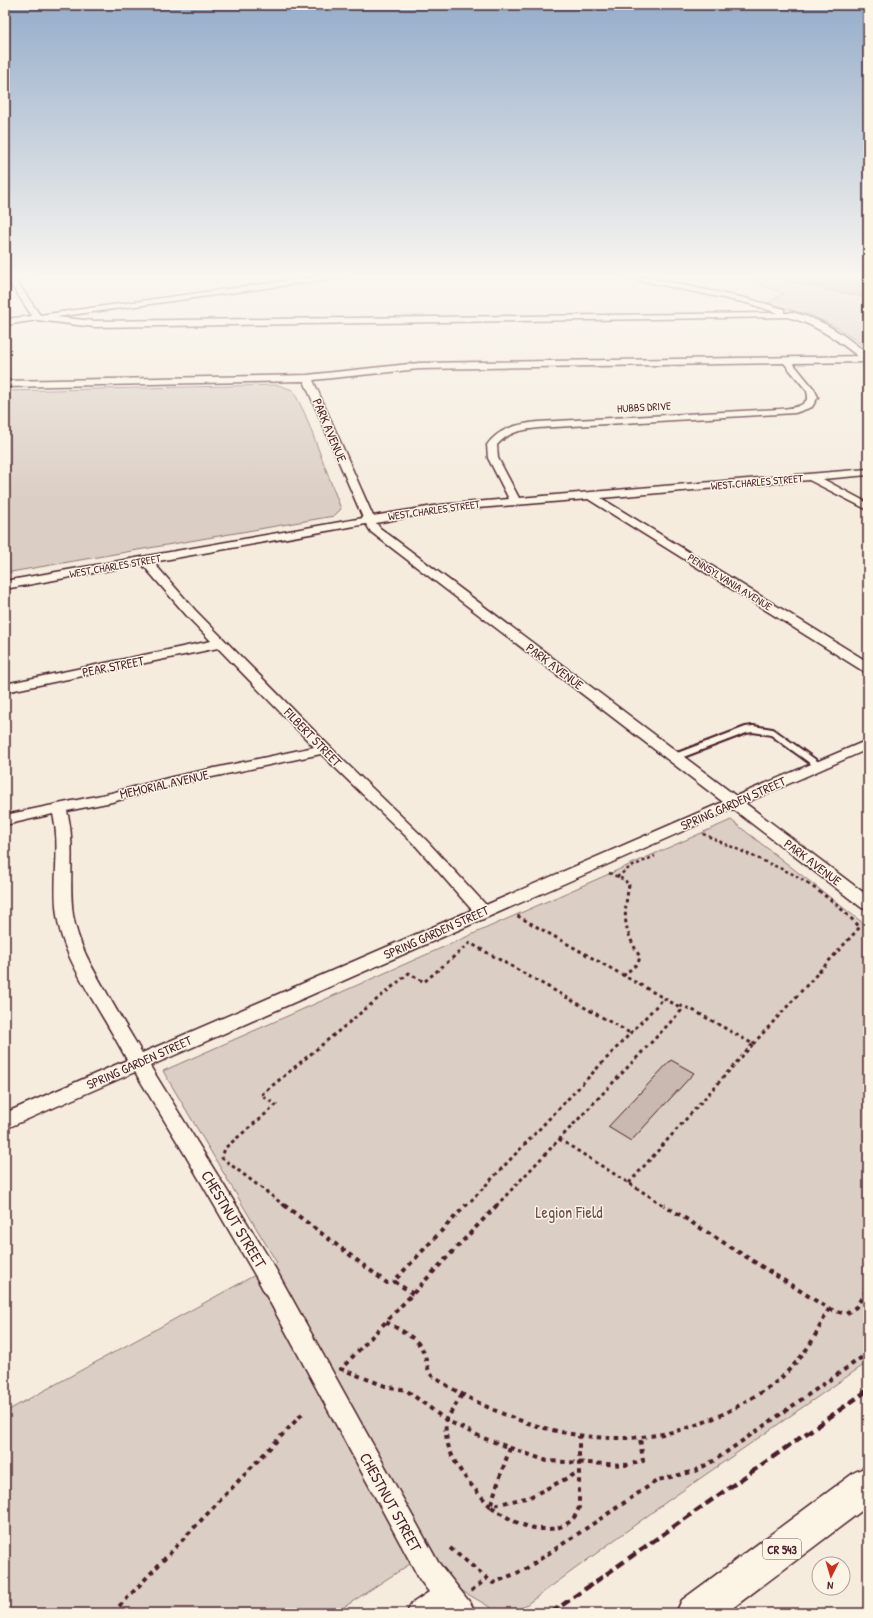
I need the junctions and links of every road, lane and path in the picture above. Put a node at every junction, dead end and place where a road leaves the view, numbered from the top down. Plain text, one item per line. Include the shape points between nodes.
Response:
1 (857, 351) edge
2 (868, 359) edge
3 (786, 360) junction
4 (307, 378) junction
5 (5, 384) edge
6 (868, 472) edge
7 (811, 477) junction
8 (591, 496) junction
9 (515, 501) junction
10 (868, 507) edge
11 (368, 520) junction
12 (145, 561) junction
13 (5, 585) edge
14 (221, 644) junction
15 (868, 668) edge
16 (5, 688) edge
17 (868, 744) edge
18 (324, 749) junction
19 (675, 757) junction
20 (819, 766) junction
21 (735, 802) junction
22 (59, 809) junction
23 (5, 820) edge
24 (697, 835) dead end
25 (659, 854) dead end
26 (592, 864) junction
27 (616, 876) junction
28 (868, 904) edge
29 (490, 909) junction
30 (623, 976) junction
31 (664, 998) junction
32 (676, 1005) junction
33 (630, 1033) junction
34 (753, 1044) junction
35 (138, 1062) junction
36 (5, 1121) edge
37 (559, 1139) junction
38 (629, 1183) junction
39 (395, 1282) junction
40 (868, 1288) edge
41 (413, 1294) junction
42 (830, 1309) junction
43 (386, 1322) junction
44 (868, 1353) edge
45 (462, 1395) junction
46 (303, 1413) dead end
47 (446, 1420) junction
48 (579, 1436) junction
49 (640, 1438) junction
50 (510, 1448) junction
51 (579, 1462) junction
52 (579, 1472) junction
53 (868, 1484) edge
54 (490, 1506) junction
55 (450, 1548) dead end
56 (455, 1604) edge
57 (113, 1613) edge
58 (420, 1613) edge
59 (695, 1613) edge

1 - 2 street
2 - 3 street
3 - 4 street via 419,366
3 - 9 street, HUBBS DRIVE via 812,394 812,402 807,406 780,412 538,425 522,427 503,434 492,445 493,458
4 - 5 street
4 - 11 street, PARK AVENUE
6 - 7 street, WEST CHARLES STREET
7 - 8 street, WEST CHARLES STREET
7 - 10 street
8 - 9 street, WEST CHARLES STREET
8 - 15 street, PENNSYLVANIA AVENUE
9 - 11 street, WEST CHARLES STREET via 440,508
11 - 12 street, WEST CHARLES STREET
11 - 19 street, PARK AVENUE via 376,530
12 - 13 street, WEST CHARLES STREET
12 - 14 street, FILBERT STREET
14 - 16 street, PEAR STREET
14 - 18 street, FILBERT STREET
17 - 20 street, SPRING GARDEN STREET
18 - 22 street, MEMORIAL AVENUE via 172,781
18 - 29 street, FILBERT STREET
19 - 20 lane via 754,729 772,732
19 - 21 street, PARK AVENUE
20 - 21 street, SPRING GARDEN STREET
21 - 26 street, SPRING GARDEN STREET
21 - 28 street, PARK AVENUE
22 - 23 street, MEMORIAL AVENUE
22 - 35 street, CHESTNUT STREET via 65,848 63,896 71,941 88,977
24 - 34 path via 704,833 795,875 835,903 860,927
25 - 27 path
26 - 27 path
26 - 29 street, SPRING GARDEN STREET
27 - 30 path via 629,885 624,922 629,940 640,957 638,963
29 - 30 path
29 - 35 street, SPRING GARDEN STREET
30 - 31 path
31 - 32 path
31 - 33 path
32 - 34 path via 691,1009
32 - 37 path via 681,1011
33 - 39 path
33 - 39 path via 470,943 424,982 409,973 260,1095 276,1105 225,1148 222,1158 387,1283
34 - 38 path
35 - 36 street, SPRING GARDEN STREET
35 - 56 street, CHESTNUT STREET via 267,1275 429,1571
37 - 38 path
37 - 41 path
38 - 42 path
39 - 41 path
40 - 42 path via 856,1307 846,1314
41 - 43 path
42 - 49 path via 804,1353 780,1379 766,1389 723,1415 689,1427
43 - 45 path via 418,1343 433,1377
43 - 47 path via 341,1370 385,1386 406,1390
44 - 55 path via 714,1460 695,1471 658,1480 524,1570 493,1583
45 - 47 path
45 - 48 path via 510,1418
46 - 57 path
47 - 50 path
47 - 54 path via 444,1432 456,1465
48 - 49 path
48 - 51 path
49 - 51 path via 643,1461 627,1465
50 - 51 path via 547,1461
50 - 54 path
51 - 52 path
52 - 54 path via 530,1497
52 - 54 path via 577,1513 571,1521 560,1527 534,1529 516,1522
53 - 59 main road, CR 543
56 - 58 street

